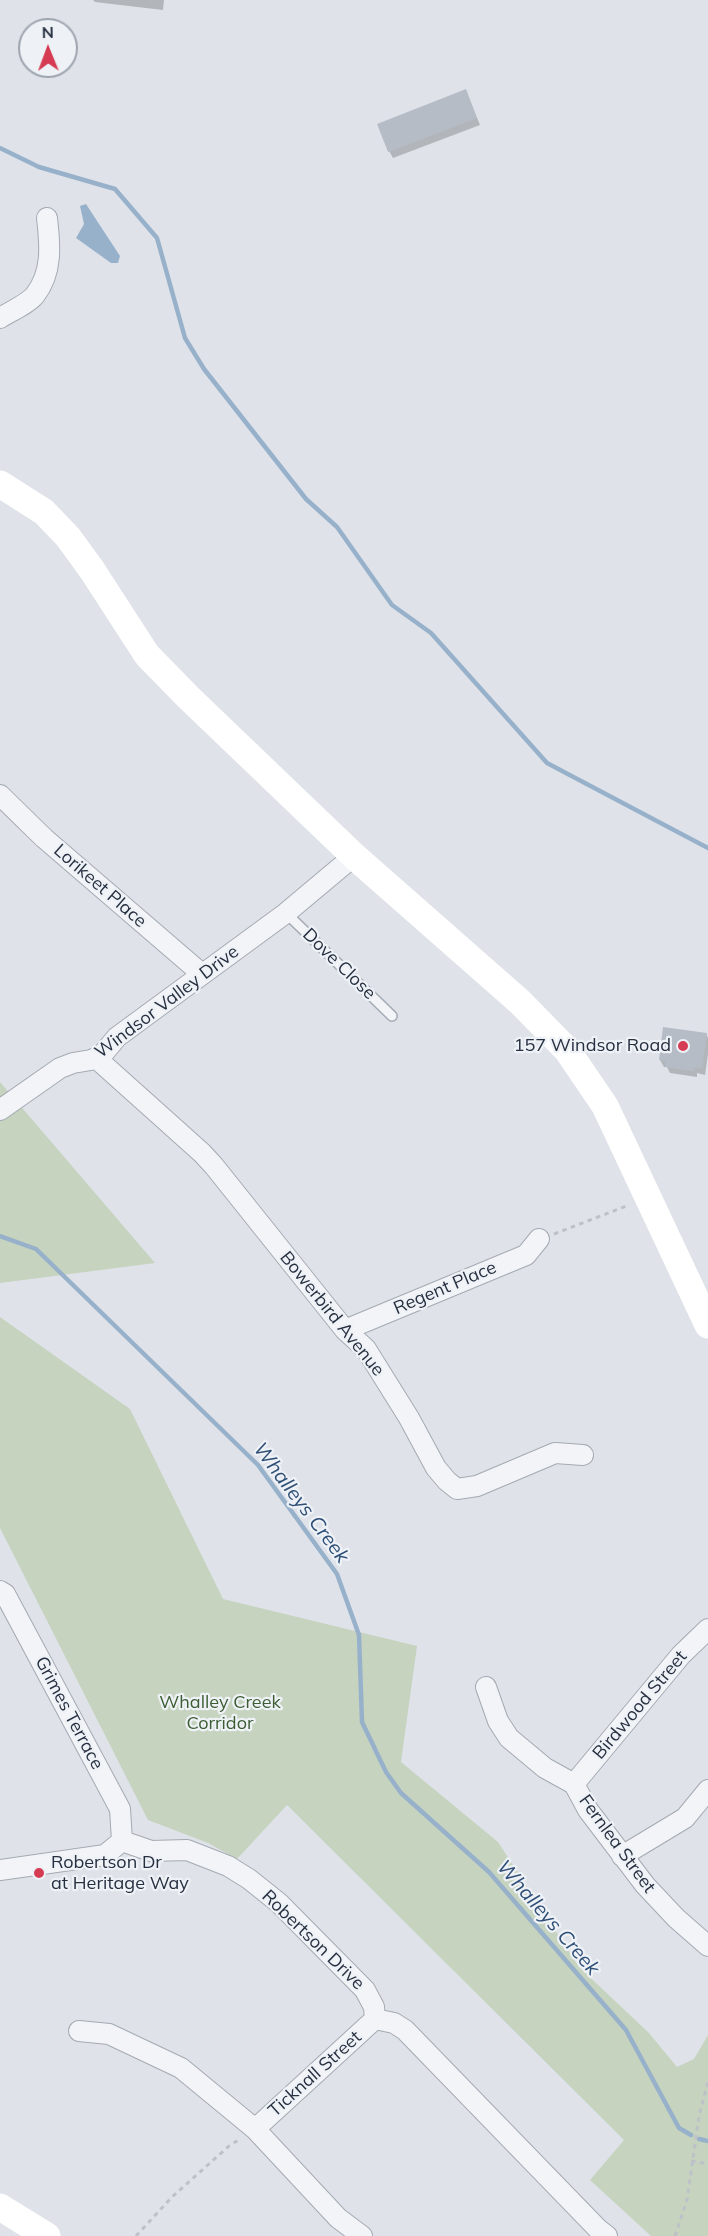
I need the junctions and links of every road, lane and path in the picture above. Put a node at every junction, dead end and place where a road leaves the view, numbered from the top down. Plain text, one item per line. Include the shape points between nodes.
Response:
1 (47, 218) dead end
2 (0, 318) edge
3 (0, 484) edge
4 (0, 795) edge
5 (354, 856) junction
6 (286, 913) junction
7 (202, 974) junction
8 (392, 1016) dead end
9 (96, 1058) junction
10 (0, 1110) edge
11 (633, 1203) dead end
12 (539, 1239) joint
13 (708, 1325) edge
14 (345, 1330) junction
15 (583, 1455) dead end
16 (0, 1591) edge
17 (708, 1629) edge
18 (486, 1687) dead end
19 (574, 1784) junction
20 (708, 1790) edge
21 (123, 1841) junction
22 (622, 1856) junction
23 (0, 1870) edge
24 (708, 1946) edge
25 (375, 2019) junction
26 (79, 2031) dead end
27 (708, 2082) edge
28 (255, 2129) junction
29 (691, 2161) junction
30 (708, 2164) edge
31 (0, 2207) edge
32 (47, 2236) edge
33 (136, 2236) edge
34 (362, 2236) edge
35 (607, 2236) edge
36 (675, 2236) edge

1 - 2 street via 51,246 46,275 34,296
3 - 5 street via 44,512 68,537 147,655
4 - 7 street, Lorikeet Place via 44,838
5 - 6 street, Windsor Valley Drive
5 - 13 street via 520,1002 567,1050 605,1106
6 - 7 street, Windsor Valley Drive
6 - 8 lane, Dove Close
7 - 9 street, Windsor Valley Drive via 117,1036
9 - 10 street, Windsor Valley Drive via 60,1068
9 - 14 street, Bowerbird Avenue via 202,1153
11 - 12 path
12 - 14 street, Regent Place via 526,1255
14 - 15 street, Bowerbird Avenue via 366,1349 436,1468 457,1489 477,1486 555,1453
16 - 21 street, Grimes Terrace via 120,1809
17 - 19 street, Birdwood Street via 681,1655
18 - 19 street, Fernlea Street via 498,1721 509,1738 545,1768
19 - 22 street, Fernlea Street
20 - 22 street via 685,1818
21 - 23 street via 105,1855
21 - 25 street, Robertson Drive via 151,1851 188,1850 249,1879 279,1903 365,1990
22 - 24 street, Fernlea Street via 658,1901
25 - 28 street, Ticknall Street
25 - 35 street via 405,2030
26 - 28 street via 109,2034 181,2068
27 - 29 path
28 - 33 path via 229,2146
28 - 34 street via 338,2218
29 - 30 path
29 - 36 path via 687,2200
31 - 32 street

